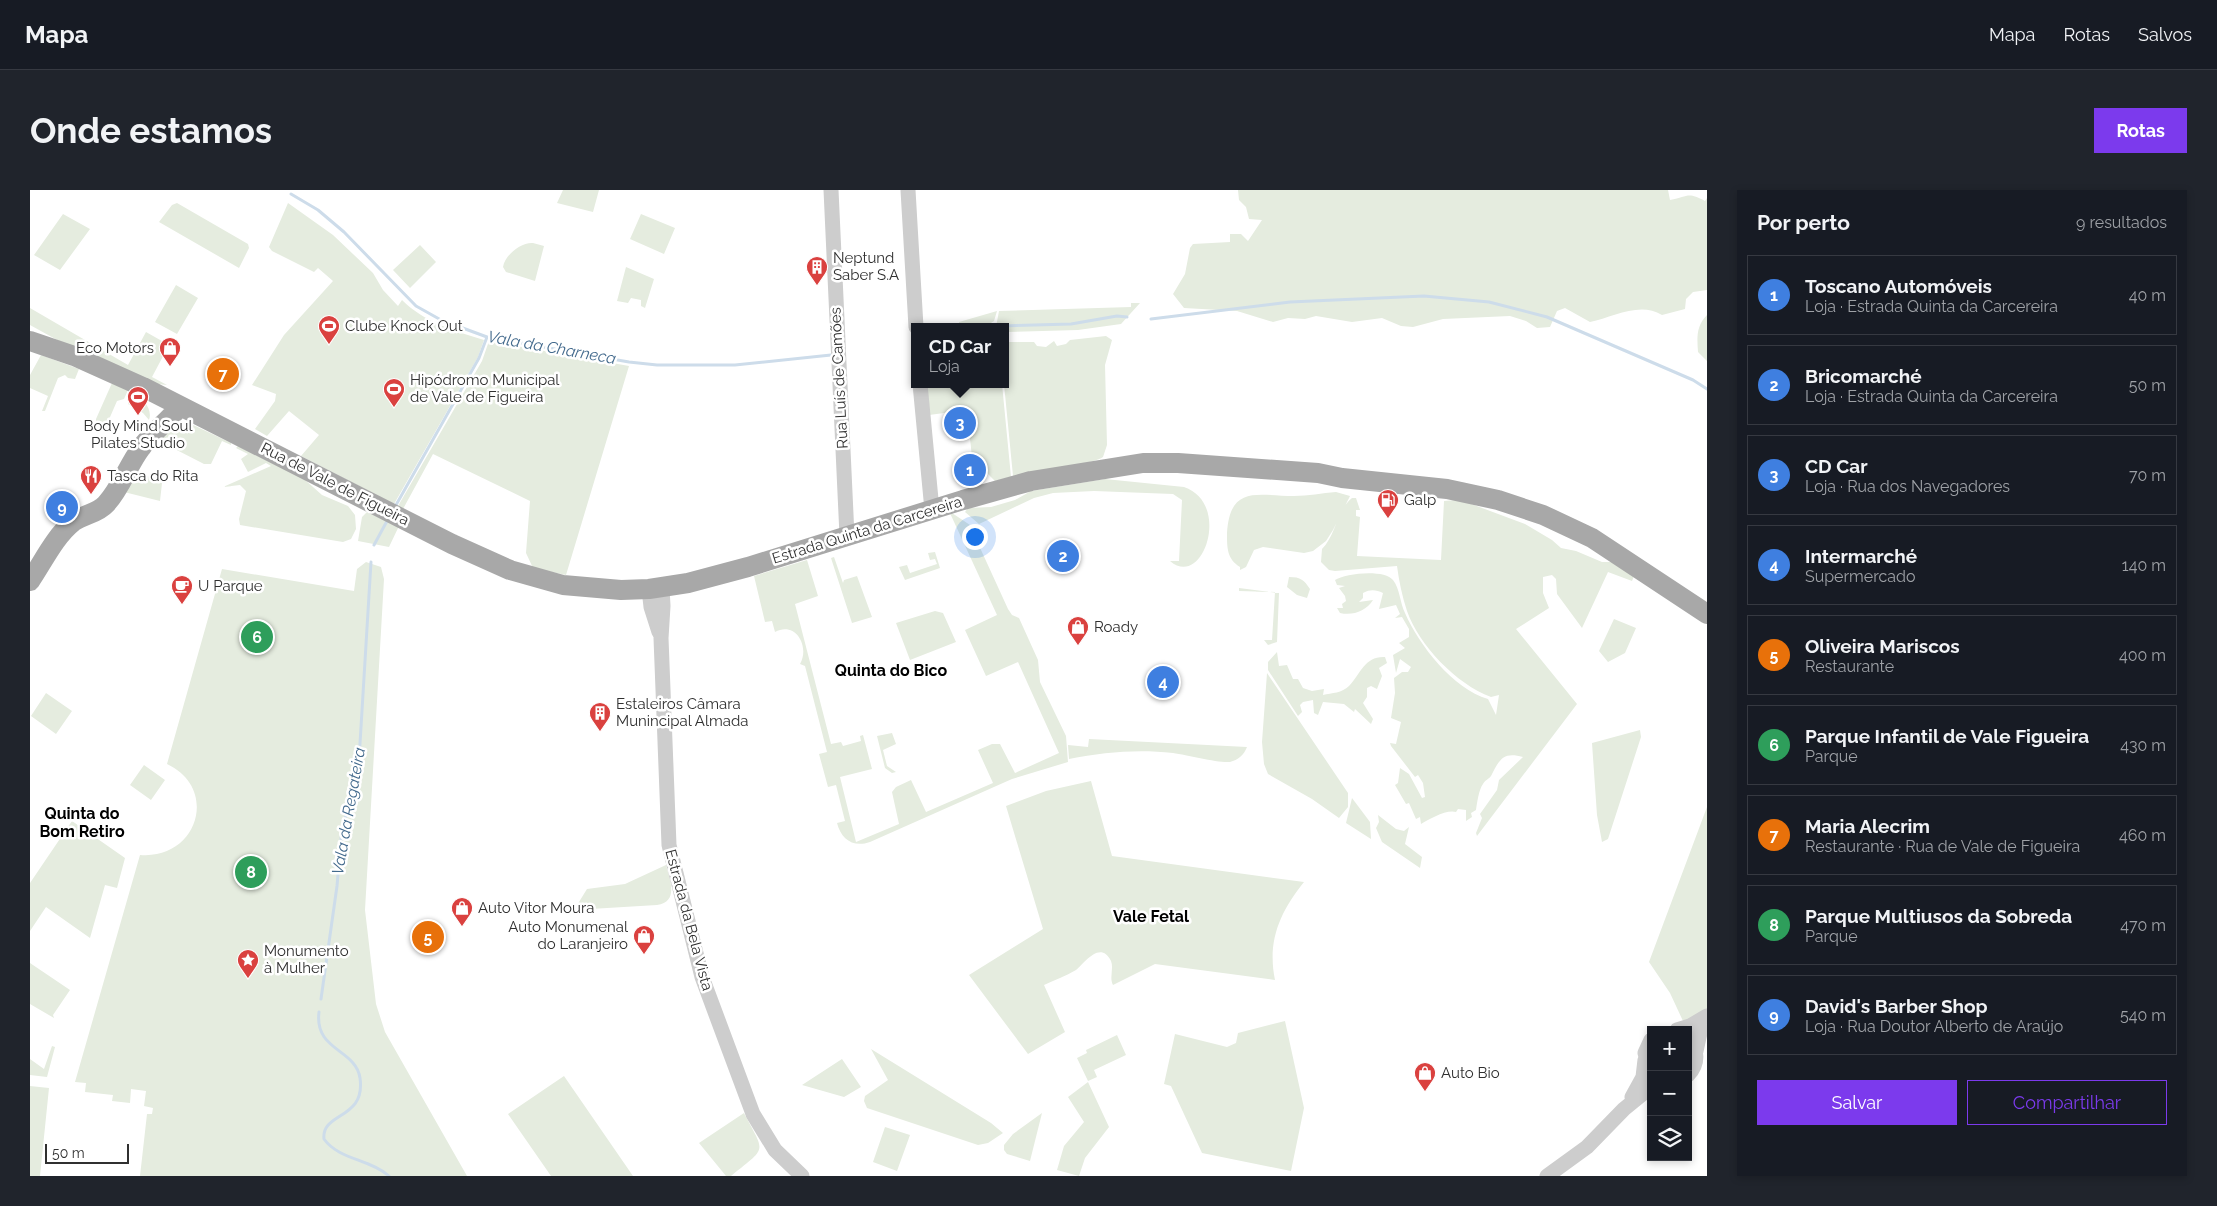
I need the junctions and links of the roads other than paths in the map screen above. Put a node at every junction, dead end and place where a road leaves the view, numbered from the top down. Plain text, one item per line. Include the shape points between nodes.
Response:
1 (831, 190) edge
2 (908, 190) edge
3 (916, 323) edge
4 (30, 341) edge
5 (920, 388) edge
6 (174, 403) junction
7 (932, 510) junction
8 (847, 536) junction
9 (30, 581) edge
10 (656, 588) junction
11 (1707, 614) edge
12 (1707, 1016) edge
13 (1707, 1020) edge
14 (1690, 1026) edge
15 (1692, 1044) edge
16 (1647, 1068) edge
17 (1692, 1069) edge
18 (1647, 1090) edge
19 (1624, 1109) junction
20 (802, 1176) edge
21 (1547, 1176) edge

1 - 8 street, Rua Luís de Camões
2 - 3 street
4 - 6 main road, Rua de Vale de Figueira via 100,367
5 - 7 street
6 - 9 main road via 168,422 149,438 111,499 67,528
6 - 10 main road, Rua de Vale de Figueira via 452,544 510,570 585,588
7 - 8 main road, Estrada Quinta da Carcereira
7 - 11 main road, Estrada Quinta da Carcereira via 1031,481 1115,468 1260,482 1322,484 1342,478 1414,484 1462,491 1543,515 1618,553
8 - 10 main road, Estrada Quinta da Carcereira via 714,577
10 - 20 street, Estrada da Bela Vista via 663,606 661,638 669,845 702,978 752,1114 775,1150
12 - 14 street
13 - 15 street
15 - 17 street via 1695,1065
16 - 19 street
18 - 19 street
19 - 21 street via 1586,1146

